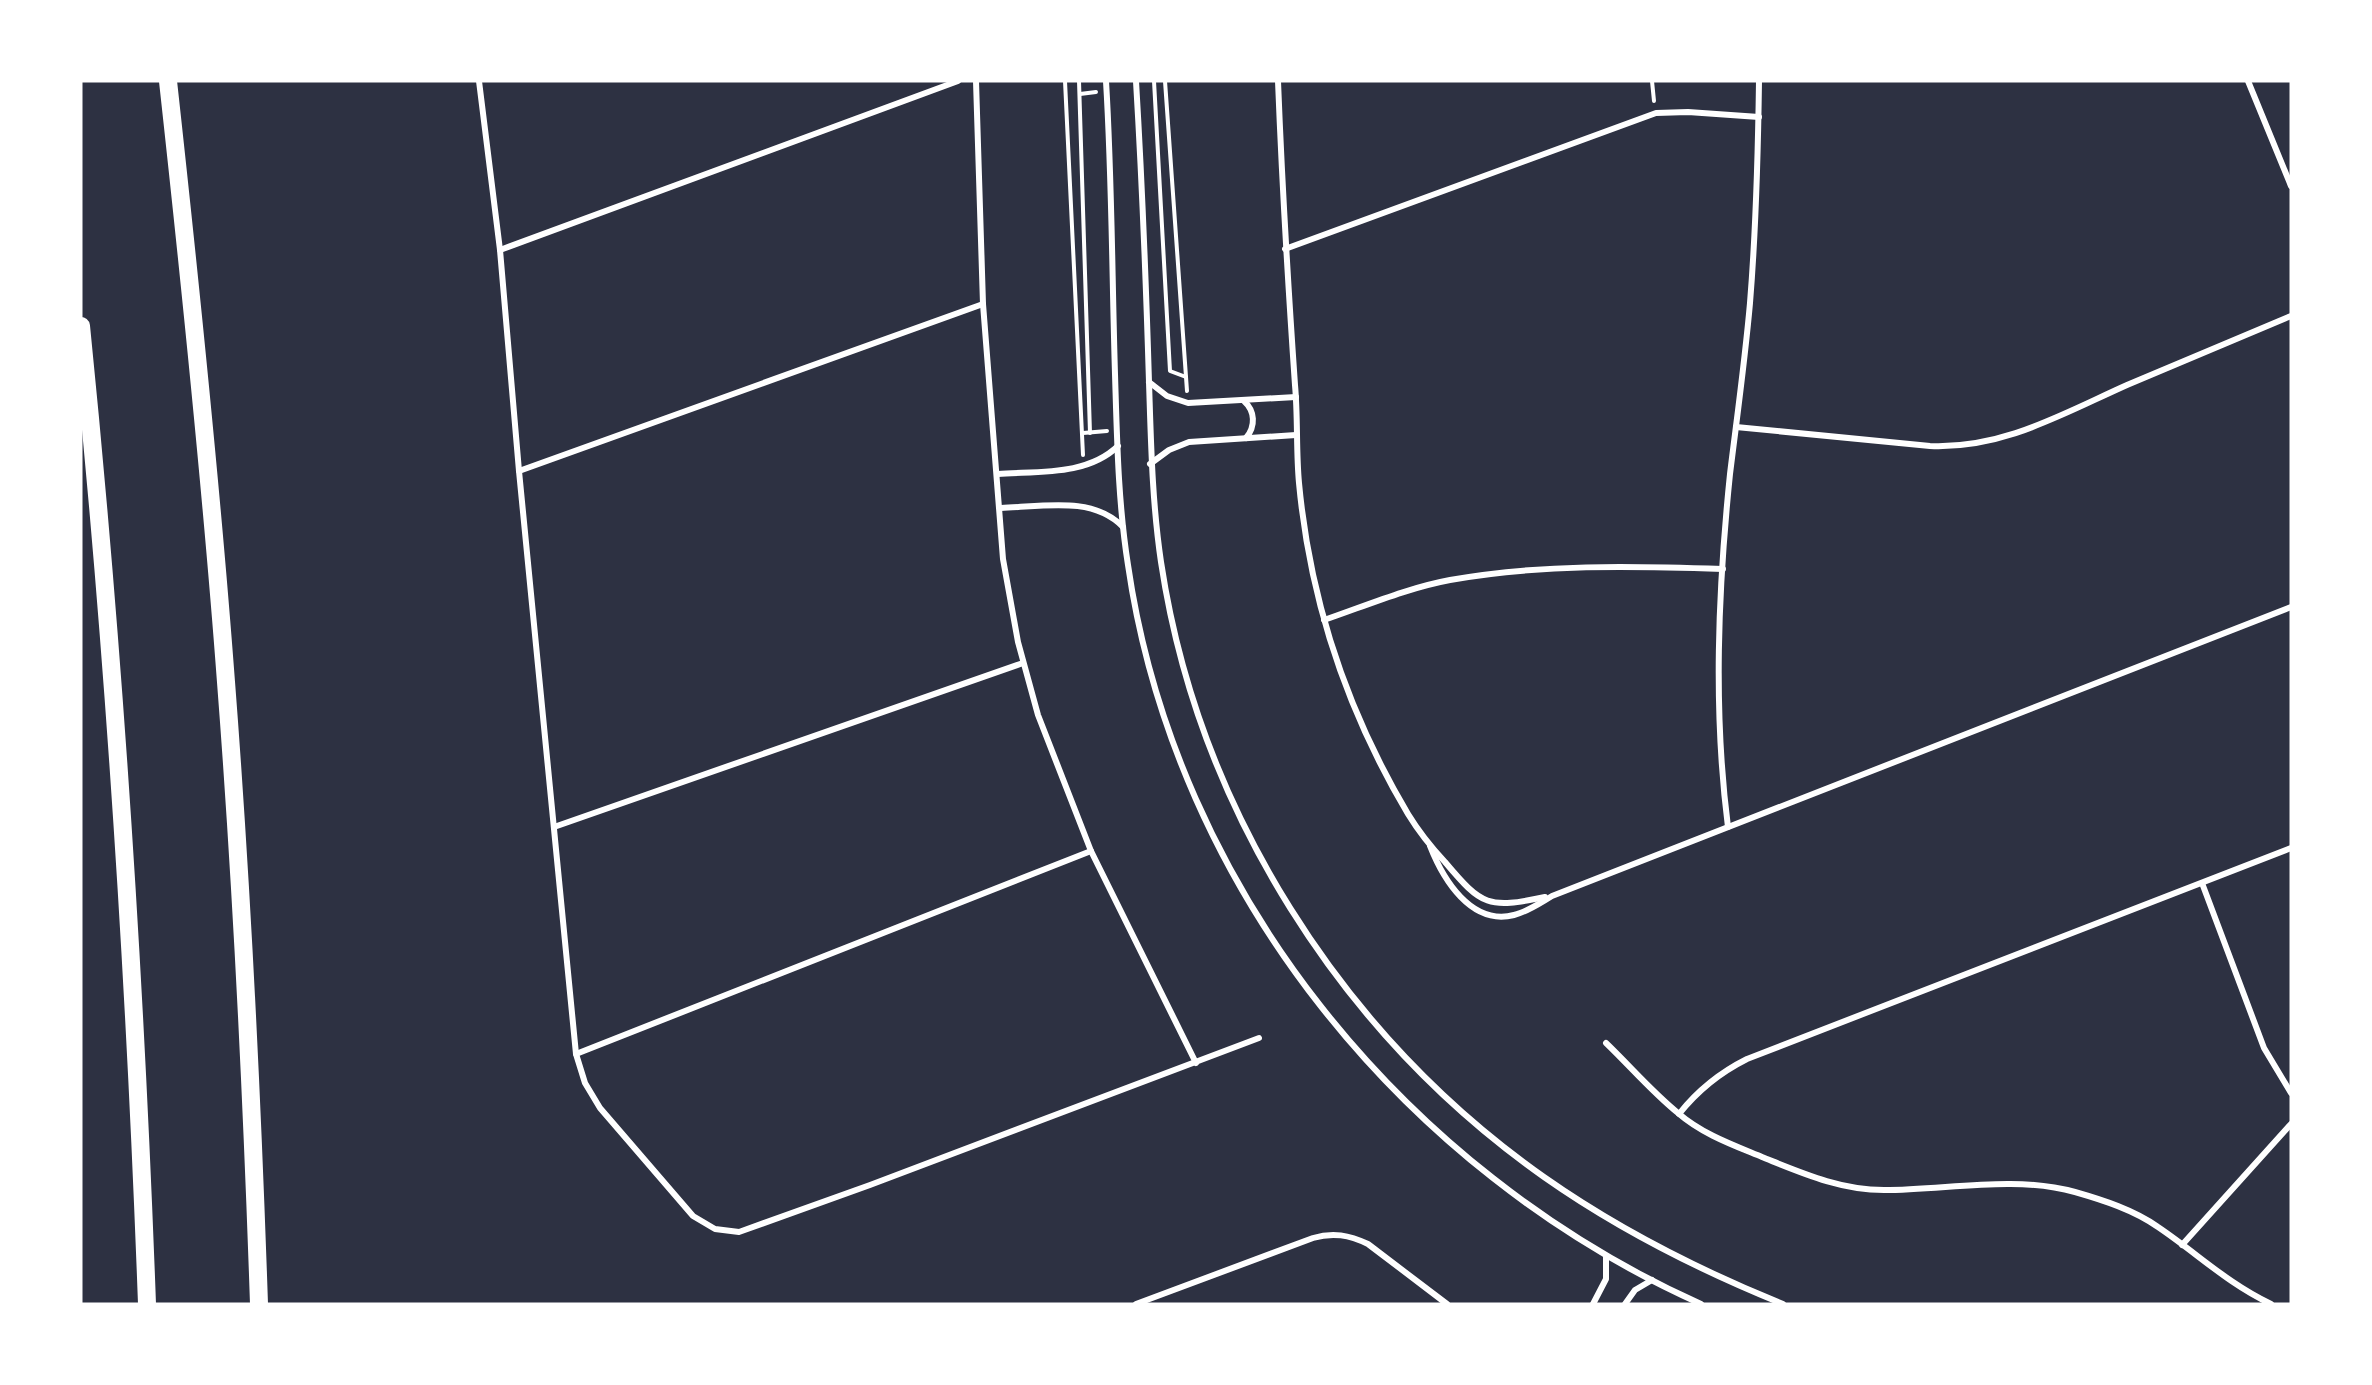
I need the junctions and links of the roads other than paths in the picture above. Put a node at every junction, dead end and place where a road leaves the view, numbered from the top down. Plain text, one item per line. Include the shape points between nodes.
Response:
1 (168, 81) edge
2 (479, 81) edge
3 (958, 81) edge
4 (976, 81) edge
5 (1106, 81) edge
6 (1136, 81) edge
7 (1278, 81) edge
8 (1759, 81) edge
9 (2248, 81) edge
10 (1759, 117) junction
11 (2291, 186) edge
12 (1285, 249) junction
13 (500, 250) junction
14 (983, 304) junction
15 (2291, 316) edge
16 (81, 326) edge
17 (1149, 382) junction
18 (1296, 397) junction
19 (1244, 401) junction
20 (1736, 427) junction
21 (1296, 435) junction
22 (1245, 438) junction
23 (1118, 446) junction
24 (1150, 464) junction
25 (519, 471) junction
26 (998, 474) junction
27 (1001, 508) junction
28 (1123, 527) junction
29 (1722, 569) junction
30 (2291, 607) edge
31 (1324, 620) junction
32 (1023, 663) junction
33 (554, 827) junction
34 (1728, 827) junction
35 (1430, 846) junction
36 (2291, 848) edge
37 (1091, 850) junction
38 (2202, 883) junction
39 (1552, 896) junction
40 (1259, 1038) dead end
41 (1606, 1043) dead end
42 (576, 1054) junction
43 (1196, 1063) junction
44 (2291, 1093) edge
45 (1678, 1114) junction
46 (2291, 1124) edge
47 (2182, 1245) junction
48 (1606, 1256) junction
49 (1652, 1280) junction
50 (147, 1304) edge
51 (259, 1304) edge
52 (1136, 1304) edge
53 (1447, 1304) edge
54 (1593, 1304) edge
55 (1625, 1304) edge
56 (1701, 1304) edge
57 (1783, 1304) edge
58 (2271, 1304) edge

1 - 51 highway via 209,471 226,683 243,942
2 - 13 street
3 - 13 street
4 - 14 street
5 - 23 street
6 - 17 street
7 - 12 street
8 - 10 street
9 - 11 street
10 - 12 street via 1656,113
10 - 20 street via 1750,303
12 - 18 street
13 - 25 street
14 - 25 street
14 - 26 street
15 - 20 street via 2046,421 1986,442 1930,446
16 - 50 highway via 128,891
17 - 19 street via 1167,396 1188,403
17 - 24 street
18 - 19 street
18 - 21 street
19 - 22 street via 1254,419
20 - 29 street
21 - 22 street
21 - 31 street via 1304,528
22 - 24 street via 1190,442 1169,450
23 - 26 street via 1084,467
23 - 28 street
24 - 57 street via 1171,614 1211,752 1271,877 1347,989 1438,1089 1542,1176 1657,1247
25 - 33 street
26 - 27 street
27 - 28 street via 1084,506 1106,513
27 - 32 street via 1003,559
28 - 48 street via 1143,646 1167,729 1218,847 1283,954 1360,1052 1433,1130 1516,1198
29 - 31 street via 1605,567 1480,576 1419,587
29 - 34 street via 1719,714
30 - 34 street
31 - 35 street via 1370,746
32 - 33 street
32 - 37 street via 1050,750
33 - 42 street
34 - 39 street
35 - 39 street via 1464,886 1479,897 1503,904
35 - 39 street via 1454,891 1484,914 1514,915
36 - 38 street
37 - 42 street
37 - 43 street
38 - 44 street via 2264,1048
38 - 45 street via 1747,1059 1703,1087
40 - 43 street
41 - 45 street
42 - 43 street via 596,1102 693,1216 715,1229 739,1232
45 - 47 street via 1729,1144 1834,1184 1883,1190 2041,1185 2130,1211
46 - 47 street
47 - 58 street via 2236,1285
48 - 49 street
48 - 54 street via 1606,1279
49 - 55 street via 1635,1290
49 - 56 street
52 - 53 street via 1312,1238 1334,1234 1368,1244

